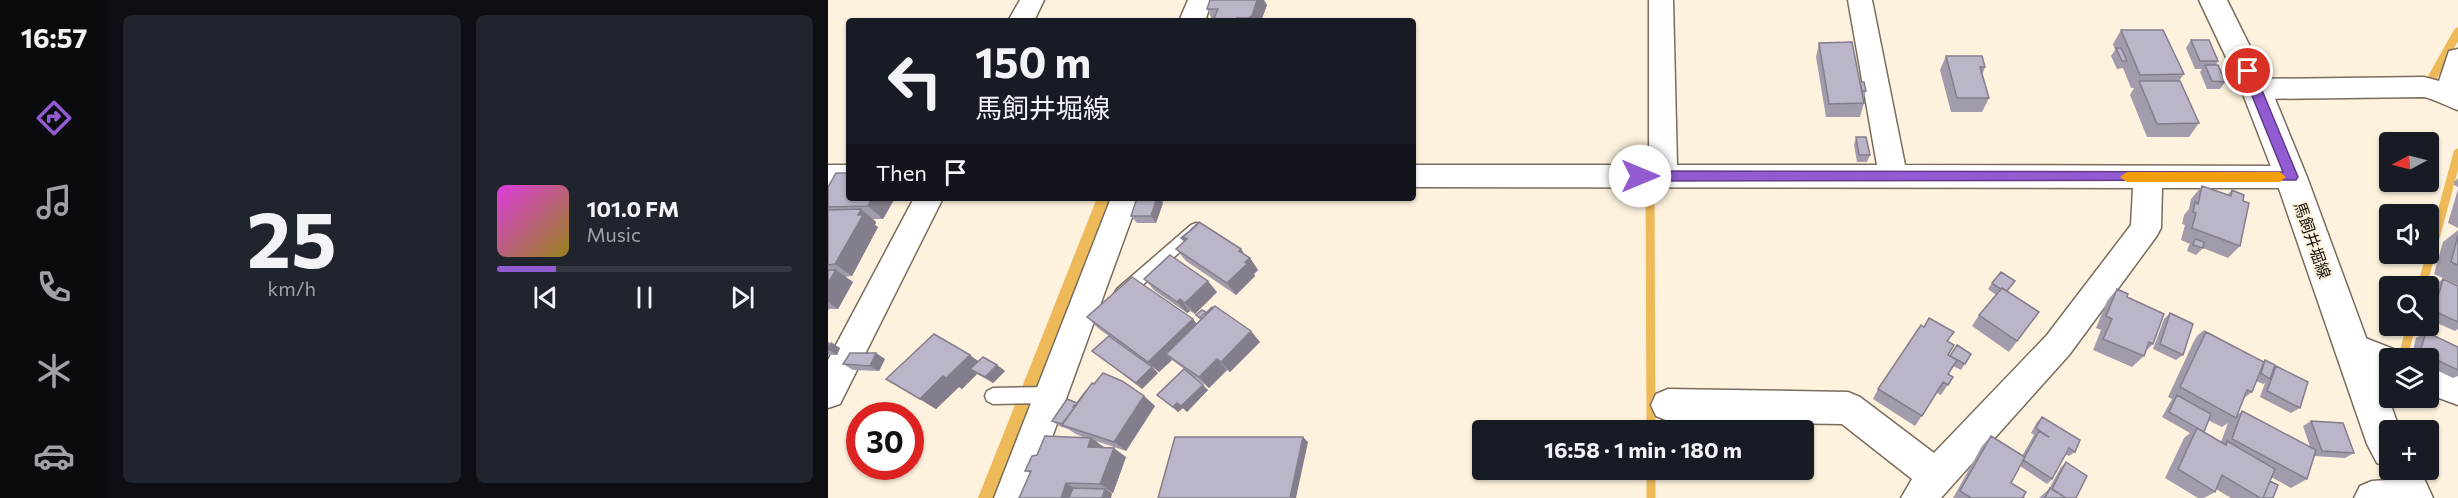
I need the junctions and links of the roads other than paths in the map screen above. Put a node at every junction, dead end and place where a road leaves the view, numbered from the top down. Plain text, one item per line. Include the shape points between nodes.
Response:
1 (1032, 0) edge
2 (1200, 0) edge
3 (1661, 0) edge
4 (1860, 0) edge
5 (2213, 0) edge
6 (1023, 18) edge
7 (1193, 18) edge
8 (2458, 58) edge
9 (2256, 89) junction
10 (2453, 97) edge
11 (828, 176) edge
12 (846, 176) edge
13 (1416, 176) edge
14 (1663, 176) junction
15 (1893, 176) junction
16 (2148, 177) junction
17 (2291, 177) junction
18 (927, 201) edge
19 (1124, 201) edge
20 (1196, 229) edge
21 (1113, 303) edge
22 (2350, 346) junction
23 (2379, 358) edge
24 (2439, 382) edge
25 (2458, 390) edge
26 (828, 393) edge
27 (1044, 395) junction
28 (993, 396) dead end
29 (1668, 405) dead end
30 (2379, 428) edge
31 (2409, 488) edge
32 (1927, 491) edge
33 (1012, 498) edge
34 (2372, 498) edge

1 - 6 street
2 - 7 street
3 - 14 street
4 - 15 street
5 - 9 main road, 馬飼井堀線
8 - 10 street
9 - 10 street via 2424,87
9 - 17 main road, 馬飼井堀線
11 - 12 street
13 - 14 street
14 - 15 street
15 - 16 street
16 - 17 street
16 - 32 street via 2146,228 2058,345
17 - 22 main road, 馬飼井堀線
18 - 26 street
19 - 27 street via 1088,318
20 - 21 lane
22 - 23 street
22 - 30 main road, 馬飼井堀線
24 - 25 street
27 - 28 lane
27 - 33 street
29 - 32 street via 1848,408
31 - 34 street

